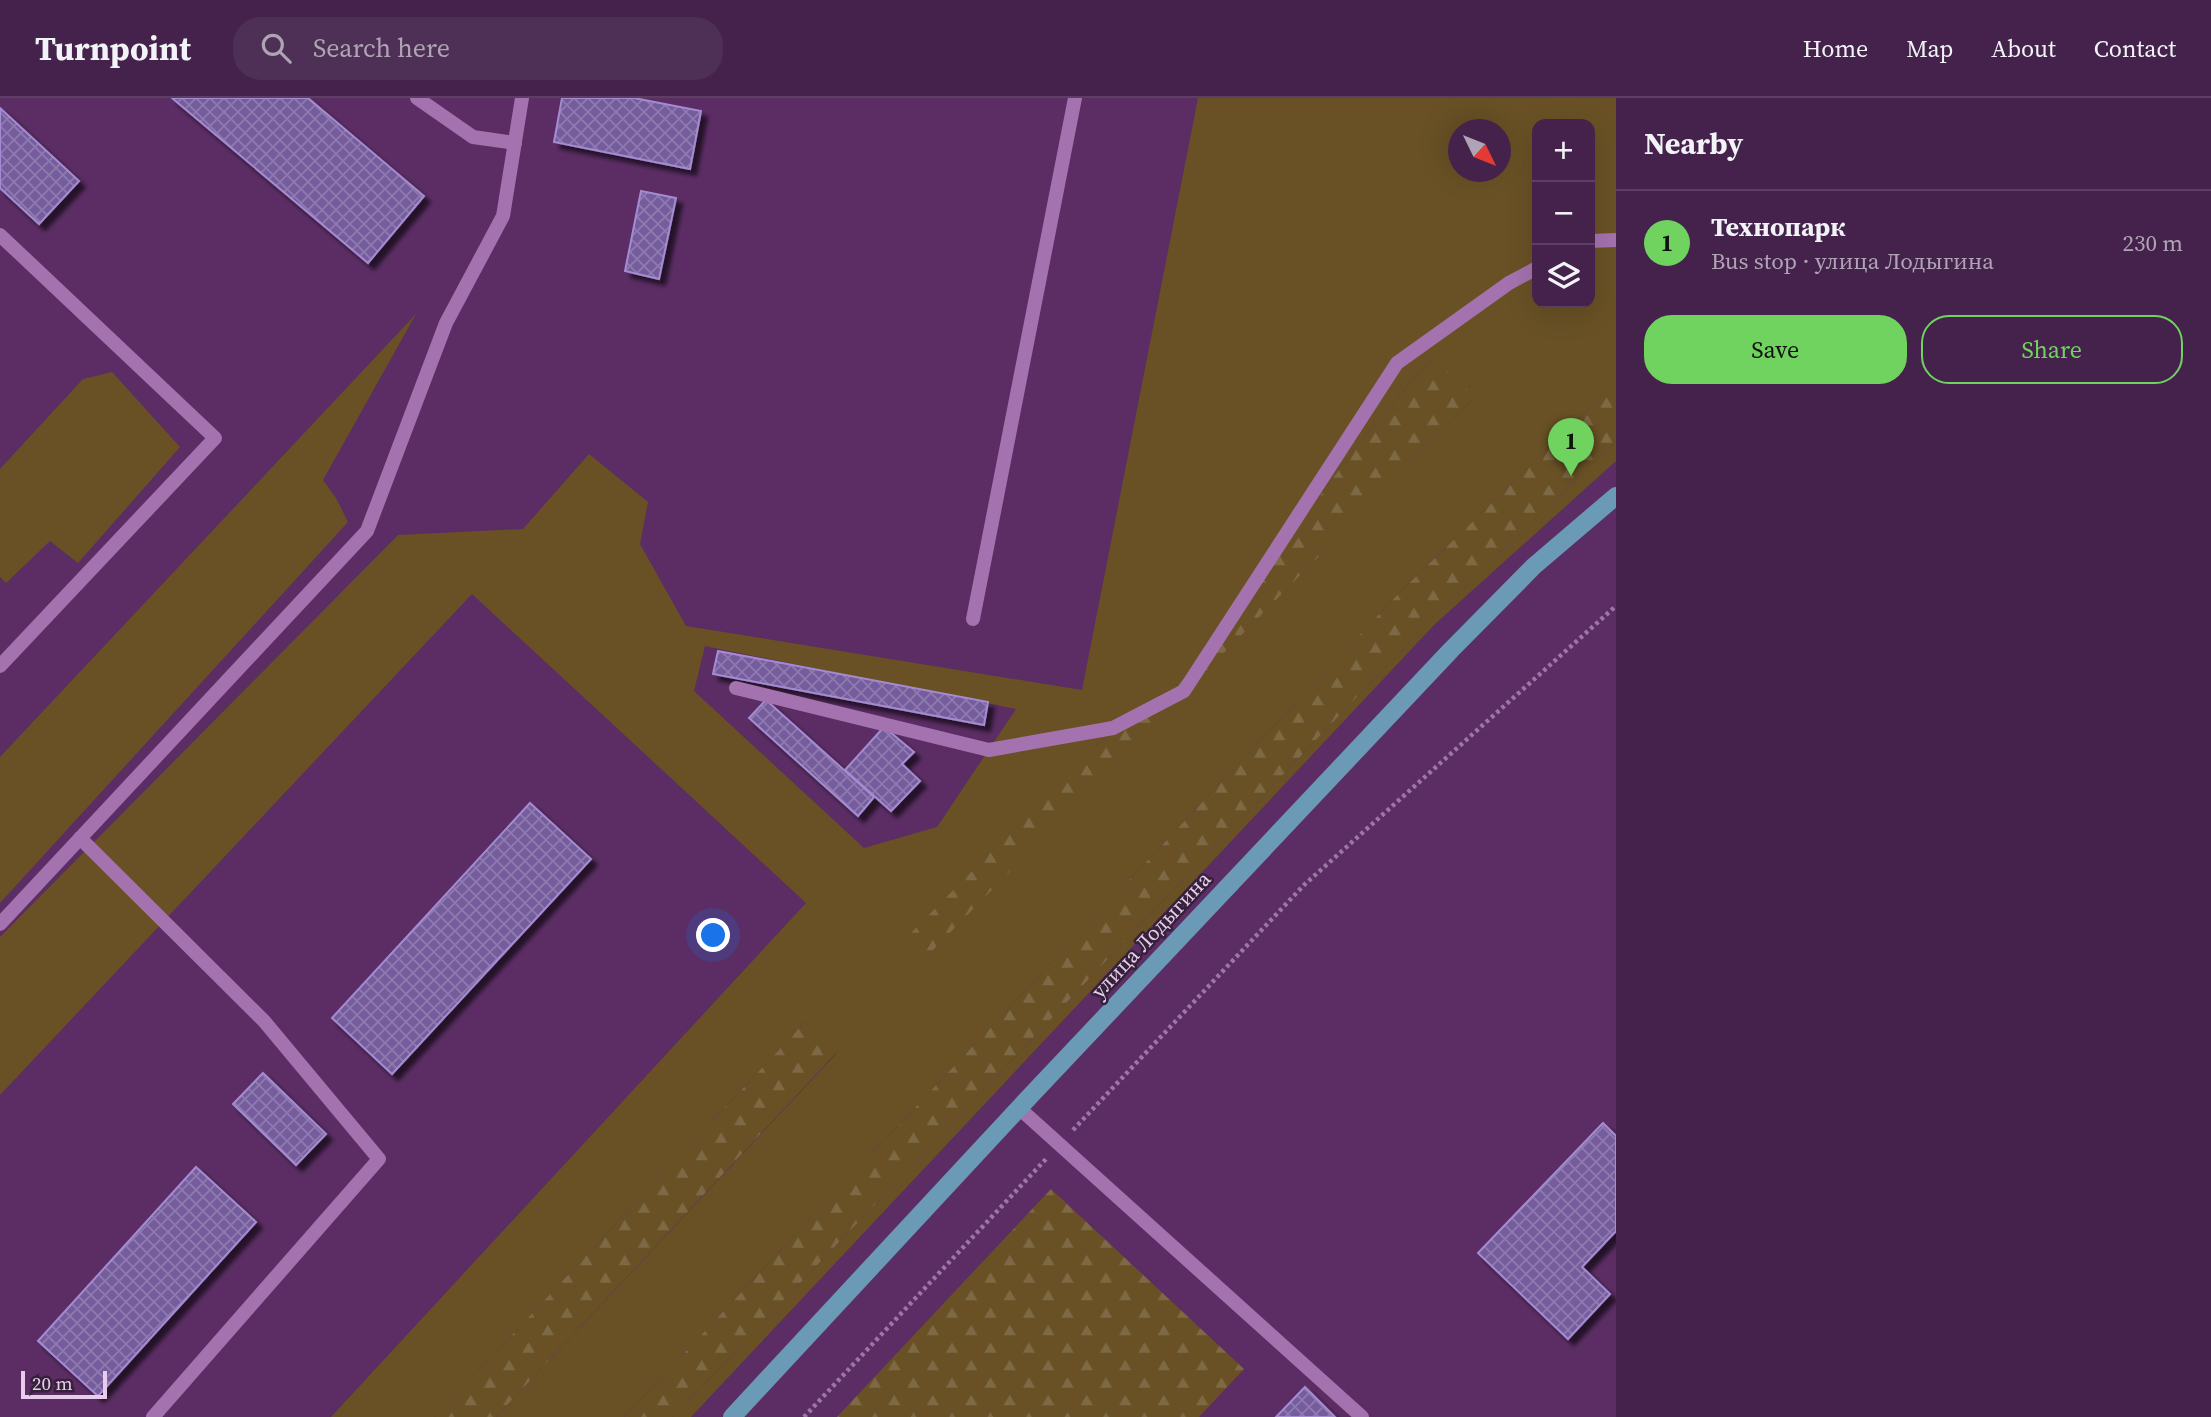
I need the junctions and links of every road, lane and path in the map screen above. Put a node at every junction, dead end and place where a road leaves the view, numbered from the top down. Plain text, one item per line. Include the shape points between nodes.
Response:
1 (417, 98) edge
2 (522, 98) edge
3 (1075, 98) edge
4 (515, 143) junction
5 (0, 235) edge
6 (1616, 240) edge
7 (1595, 241) edge
8 (1532, 271) edge
9 (1616, 496) edge
10 (1616, 606) edge
11 (973, 619) dead end
12 (0, 666) edge
13 (736, 688) dead end
14 (80, 838) junction
15 (0, 924) edge
16 (1019, 1108) junction
17 (1060, 1144) junction
18 (153, 1417) edge
19 (732, 1417) edge
20 (804, 1417) edge
21 (1362, 1417) edge

1 - 4 lane via 473,137
2 - 4 lane
3 - 11 lane
4 - 14 lane via 503,216 446,323 368,531
5 - 12 lane via 215,438
6 - 7 lane
8 - 13 lane via 1397,363 1184,691 1113,728 989,750
9 - 16 main road, улица Лодыгина via 1534,566 1451,650
10 - 17 path via 1304,885
14 - 15 lane
14 - 18 lane via 264,1021 379,1159
16 - 17 lane
16 - 19 main road, улица Лодыгина
17 - 20 path
17 - 21 lane

